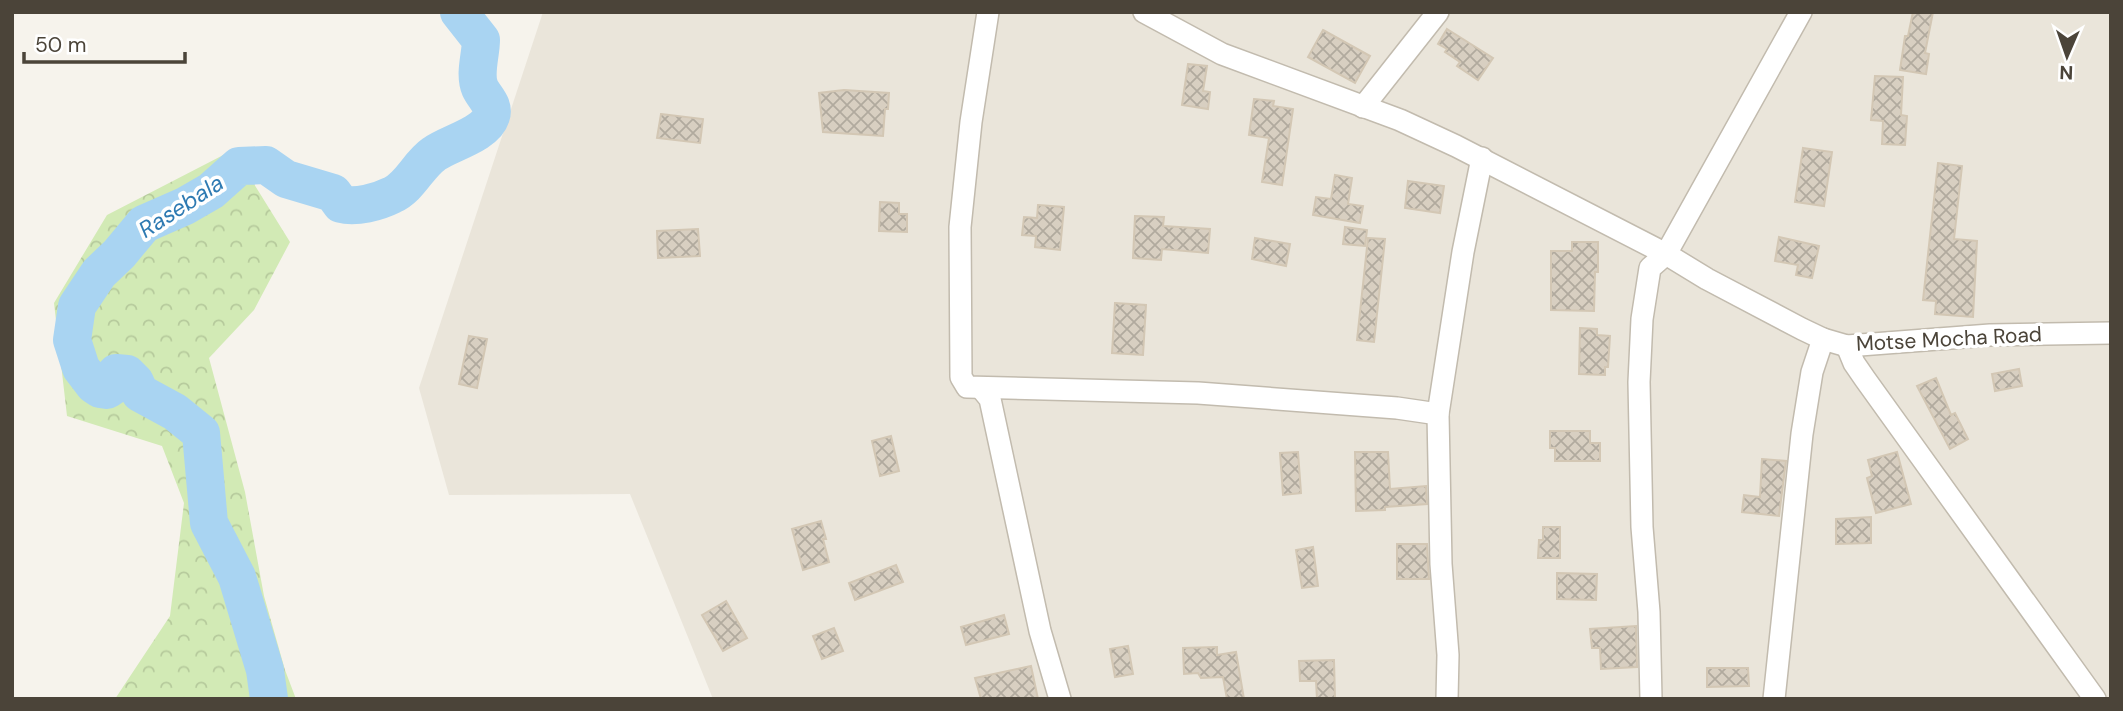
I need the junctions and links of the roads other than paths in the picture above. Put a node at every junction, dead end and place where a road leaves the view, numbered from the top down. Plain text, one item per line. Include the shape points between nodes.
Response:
1 (988, 12) edge
2 (1144, 12) edge
3 (1438, 12) edge
4 (1801, 12) edge
5 (1363, 107) junction
6 (1482, 158) junction
7 (1666, 254) junction
8 (2111, 333) edge
9 (1823, 339) junction
10 (1847, 345) junction
11 (981, 388) junction
12 (1438, 414) junction
13 (1060, 699) edge
14 (1447, 699) edge
15 (1651, 699) edge
16 (1774, 699) edge
17 (2095, 699) edge

1 - 11 street via 960,228 961,377 967,387
2 - 5 street, Motse Mocha Road via 1222,54
3 - 5 street
4 - 7 street
5 - 6 street, Motse Mocha Road
6 - 7 street, Motse Mocha Road
6 - 12 street
7 - 9 street, Motse Mocha Road
7 - 15 street via 1650,268 1640,370
8 - 10 street, Motse Mocha Road
9 - 10 street, Motse Mocha Road
9 - 16 street via 1812,372 1802,434
10 - 17 street via 1865,379
11 - 12 street via 1198,393
11 - 13 street via 990,399 1040,631
12 - 14 street

